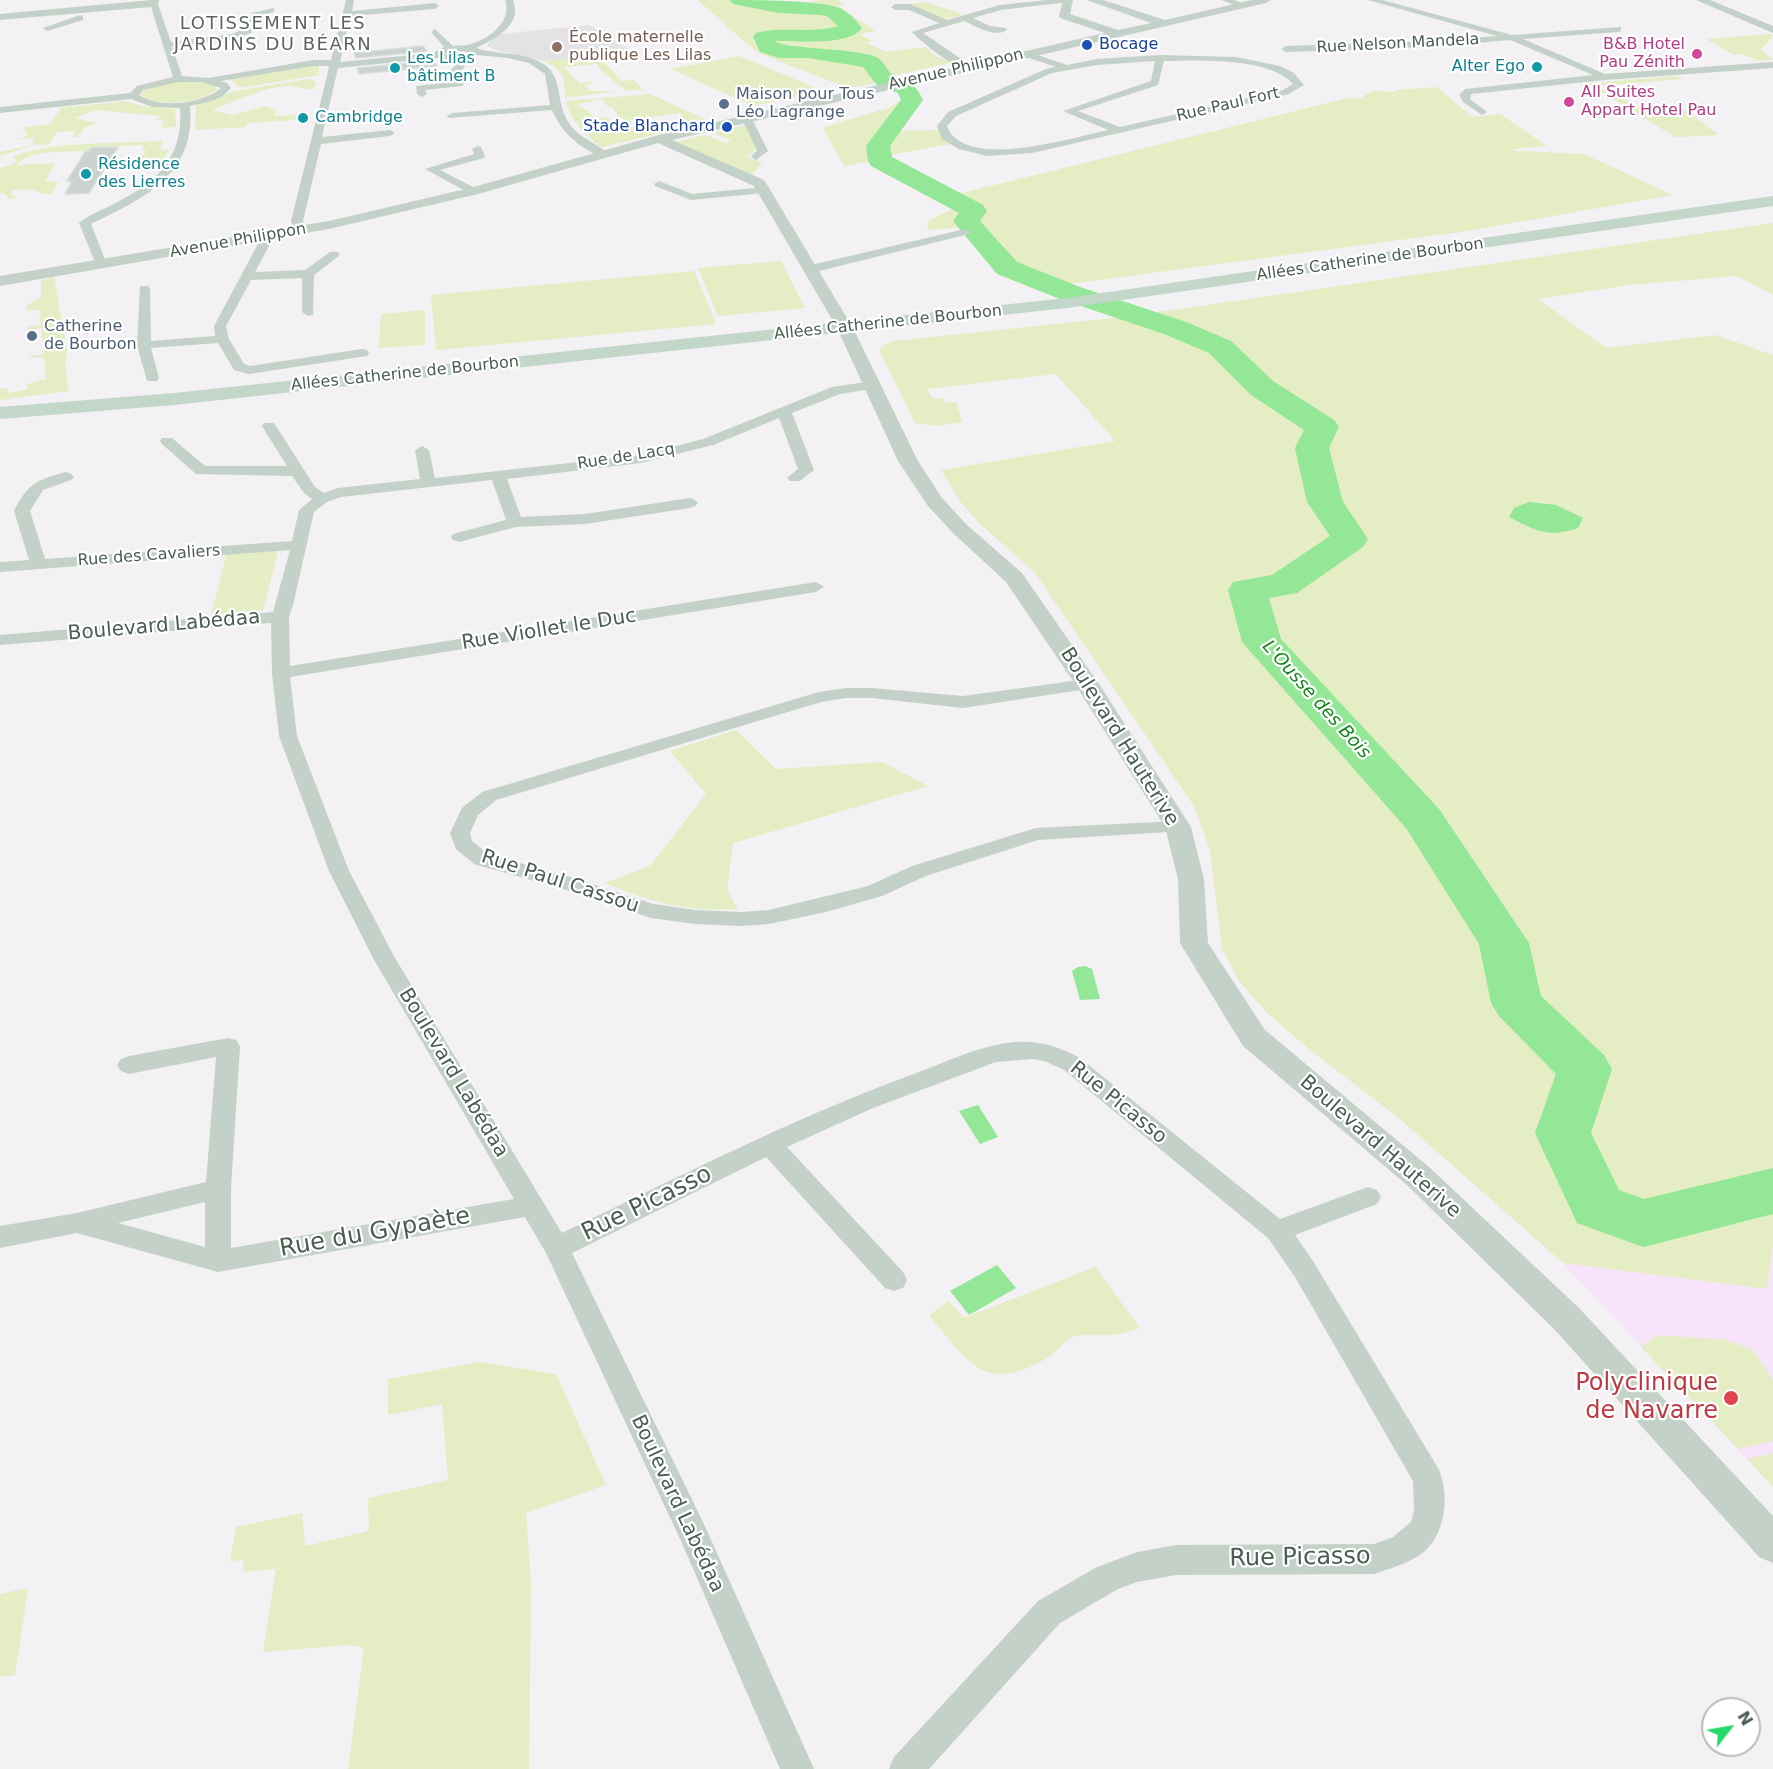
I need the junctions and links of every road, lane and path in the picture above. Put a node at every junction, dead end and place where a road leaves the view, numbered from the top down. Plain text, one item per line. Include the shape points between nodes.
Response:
1 (350, 0) edge
2 (509, 0) edge
3 (981, 0) edge
4 (1068, 0) edge
5 (1092, 0) edge
6 (1225, 0) edge
7 (1266, 0) edge
8 (1372, 0) edge
9 (1701, 0) edge
10 (154, 2) edge
11 (1243, 5) junction
12 (435, 6) dead end
13 (895, 7) dead end
14 (103, 8) junction
15 (1000, 8) junction
16 (272, 10) dead end
17 (346, 15) junction
18 (0, 17) edge
19 (965, 18) junction
20 (946, 23) junction
21 (1164, 23) junction
22 (47, 28) dead end
23 (1773, 28) edge
24 (1618, 29) dead end
25 (1003, 30) dead end
26 (435, 32) dead end
27 (1117, 34) junction
28 (1510, 37) junction
29 (168, 45) junction
30 (450, 48) junction
31 (1286, 49) dead end
32 (472, 50) junction
33 (1026, 54) junction
34 (438, 55) junction
35 (1011, 57) junction
36 (455, 58) junction
37 (1160, 58) junction
38 (1773, 65) edge
39 (967, 67) junction
40 (1065, 67) junction
41 (329, 71) junction
42 (1049, 71) junction
43 (1605, 77) junction
44 (178, 79) junction
45 (212, 80) junction
46 (422, 94) dead end
47 (133, 96) junction
48 (185, 104) junction
49 (556, 107) junction
50 (0, 110) edge
51 (1482, 112) dead end
52 (452, 116) dead end
53 (743, 120) junction
54 (1119, 130) junction
55 (390, 132) dead end
56 (659, 139) junction
57 (316, 141) junction
58 (477, 149) dead end
59 (604, 154) junction
60 (756, 157) dead end
61 (659, 184) dead end
62 (764, 190) junction
63 (473, 191) junction
64 (1773, 201) edge
65 (1773, 216) edge
66 (300, 231) junction
67 (965, 232) dead end
68 (262, 238) junction
69 (334, 255) dead end
70 (101, 264) junction
71 (811, 268) junction
72 (308, 274) junction
73 (246, 276) junction
74 (0, 281) edge
75 (144, 290) dead end
76 (1074, 308) junction
77 (308, 312) dead end
78 (847, 333) junction
79 (222, 339) junction
80 (144, 345) junction
81 (362, 353) dead end
82 (152, 378) dead end
83 (873, 385) junction
84 (784, 412) junction
85 (0, 413) edge
86 (269, 426) dead end
87 (0, 428) edge
88 (167, 441) dead end
89 (422, 450) dead end
90 (298, 471) junction
91 (498, 475) junction
92 (66, 477) dead end
93 (795, 478) dead end
94 (428, 483) junction
95 (322, 499) junction
96 (690, 503) dead end
97 (515, 522) junction
98 (459, 537) dead end
99 (298, 544) junction
100 (38, 564) junction
101 (0, 567) edge
102 (816, 586) dead end
103 (280, 617) junction
104 (0, 640) edge
105 (281, 673) junction
106 (1087, 684) junction
107 (1178, 827) junction
108 (129, 1065) dead end
109 (770, 1144) junction
110 (218, 1189) junction
111 (1368, 1197) dead end
112 (531, 1206) junction
113 (77, 1223) junction
114 (1277, 1231) junction
115 (0, 1238) edge
116 (557, 1248) junction
117 (218, 1261) junction
118 (894, 1280) dead end
119 (1773, 1544) edge
120 (797, 1769) edge
121 (906, 1769) edge

1 - 17 street
2 - 32 street via 514,7 510,21
3 - 15 street
4 - 15 street
4 - 27 street via 1064,16
5 - 21 street
6 - 11 street
7 - 11 street, Avenue Philippon
8 - 28 street, Rue Nelson Mandela
9 - 23 street
10 - 14 street
10 - 29 street
11 - 21 street, Avenue Philippon
12 - 17 street
13 - 20 street via 910,7
14 - 18 street
14 - 22 street
15 - 19 street
16 - 29 street via 255,15 248,31 234,36
17 - 41 street
19 - 20 street
19 - 25 street via 988,29
20 - 39 street via 916,32
21 - 27 street, Avenue Philippon
24 - 28 street, Rue Nelson Mandela
26 - 30 street
27 - 33 street, Avenue Philippon
28 - 31 street, Rue Nelson Mandela
28 - 43 street, Rue Nelson Mandela
29 - 44 street
30 - 32 street
30 - 34 street
32 - 36 street via 471,55
32 - 49 street via 540,65 554,83
33 - 35 street, Avenue Philippon
33 - 40 street
34 - 36 street
34 - 41 street
35 - 39 street, Avenue Philippon
35 - 42 street
36 - 46 street via 460,67 452,73 459,84 419,88
37 - 40 street
37 - 54 street via 1155,84 1068,111
37 - 54 street, Rue Paul Fort via 1248,63 1282,70 1296,78 1299,85 1286,92
38 - 43 street
39 - 53 street, Avenue Philippon
40 - 42 street
41 - 45 street via 301,65
41 - 57 street
42 - 54 street via 952,114 942,126 946,137 963,147 987,153 1032,150
43 - 51 street via 1468,91 1464,95 1466,100
44 - 45 street
44 - 47 street via 150,84
45 - 48 street via 229,91
47 - 48 street via 154,105
47 - 50 street
48 - 70 street via 186,132 175,161 160,179 141,195 85,223
49 - 52 street
49 - 59 street via 574,137
53 - 56 street, Avenue Philippon
53 - 60 street via 749,123 763,152
55 - 57 street
56 - 59 street, Avenue Philippon
56 - 62 street, Boulevard Hauterive via 759,183
57 - 66 street via 297,221
58 - 63 street via 480,156 430,169
59 - 63 street, Avenue Philippon
61 - 62 street via 691,197
62 - 71 street, Boulevard Hauterive
63 - 66 street, Avenue Philippon
64 - 76 main road, Allées Catherine de Bourbon via 1116,297
65 - 76 main road, Allées Catherine de Bourbon via 1136,307
66 - 68 street, Avenue Philippon
67 - 71 street
68 - 70 street, Avenue Philippon
68 - 73 street via 264,244
69 - 72 street
70 - 74 street, Avenue Philippon
71 - 78 street, Boulevard Hauterive
72 - 73 street
72 - 77 street
73 - 79 street via 220,326
75 - 80 street
76 - 78 main road, Allées Catherine de Bourbon
78 - 83 street, Boulevard Hauterive
78 - 85 main road, Allées Catherine de Bourbon
78 - 87 main road, Allées Catherine de Bourbon
79 - 80 street
79 - 81 street via 239,367 249,370
80 - 82 street
83 - 84 street, Rue de Lacq via 837,390
83 - 106 street, Boulevard Hauterive via 908,461 935,502 1014,578
84 - 91 street, Rue de Lacq via 708,442 641,459
84 - 93 street via 806,470
86 - 90 street
88 - 90 street via 201,471
89 - 94 street
90 - 95 street via 309,490
91 - 94 street, Rue de Lacq
91 - 97 street
92 - 100 street via 35,487 22,512
94 - 95 street, Rue de Lacq via 338,493
95 - 99 street via 307,510
96 - 97 street via 585,519
97 - 98 street
99 - 100 street, Rue des Cavaliers
99 - 103 street
100 - 101 street, Rue des Cavaliers
102 - 105 street, Rue Viollet le Duc
103 - 104 street, Boulevard Labédaa
103 - 105 street, Boulevard Labédaa
105 - 112 street, Boulevard Labédaa via 288,736 339,871 384,958
106 - 107 street, Boulevard Hauterive
106 - 107 street, Rue Paul Cassou via 963,702 872,693 819,697 489,796 469,812 460,833 463,844 481,859 597,892 622,903 695,917 741,919 769,917 852,898 919,871 1036,834
107 - 119 street, Boulevard Hauterive via 1191,879 1194,943 1254,1038 1418,1176 1568,1319
108 - 110 street via 228,1046
109 - 114 street, Rue Picasso via 864,1102 991,1055 1011,1049 1044,1052 1072,1064
109 - 116 street, Rue Picasso
109 - 118 street
110 - 113 street, Rue du Gypaète
110 - 117 street
111 - 114 street
112 - 116 street, Boulevard Labédaa
112 - 117 street, Rue du Gypaète
113 - 115 street, Rue du Gypaète
113 - 117 street, Rue du Gypaète
114 - 121 street, Rue Picasso via 1304,1269 1428,1478 1431,1504 1416,1539 1397,1553 1374,1559 1176,1560 1137,1567 1108,1578 1049,1612
116 - 120 street, Boulevard Labédaa via 692,1532

